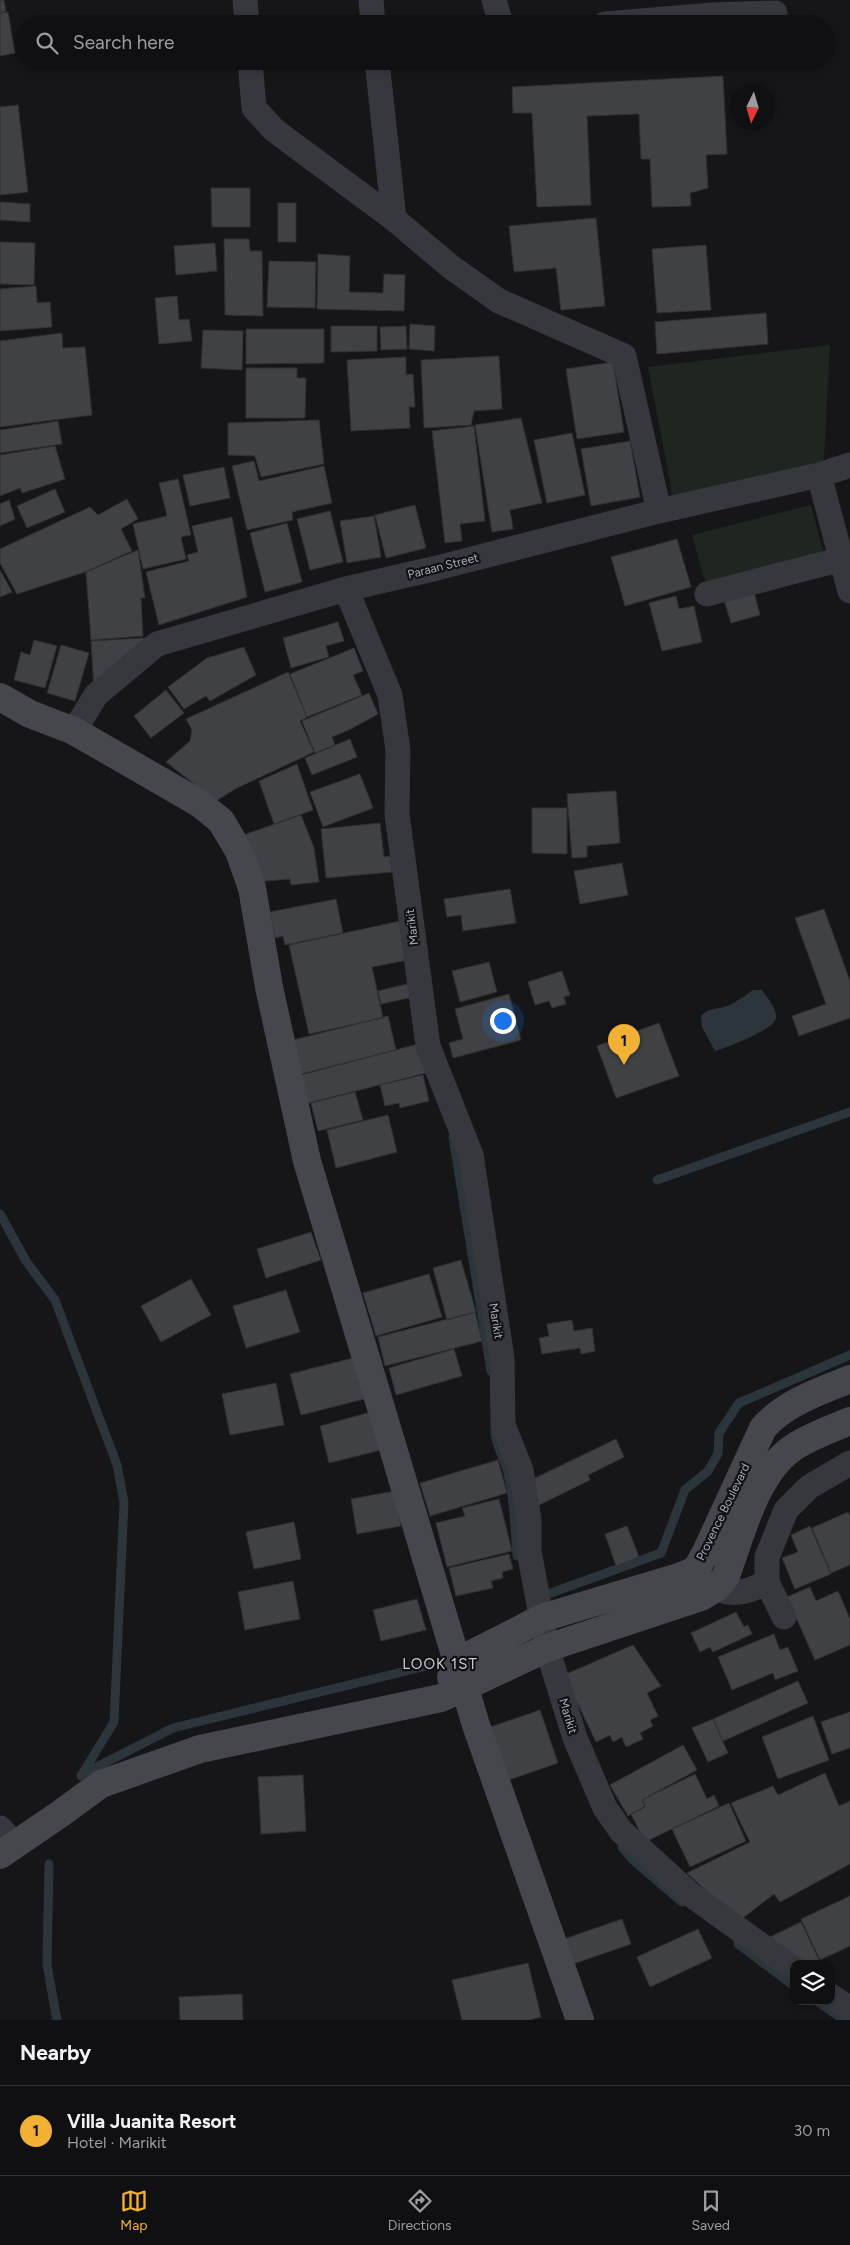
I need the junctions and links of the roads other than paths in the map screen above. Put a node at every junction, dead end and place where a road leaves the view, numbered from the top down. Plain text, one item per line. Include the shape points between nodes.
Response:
1 (245, 0) edge
2 (370, 0) edge
3 (494, 0) edge
4 (713, 7) edge
5 (775, 13) dead end
6 (246, 15) edge
7 (372, 15) edge
8 (498, 15) edge
9 (662, 15) edge
10 (251, 70) edge
11 (378, 70) edge
12 (394, 219) junction
13 (850, 465) edge
14 (818, 475) junction
15 (659, 511) junction
16 (842, 560) junction
17 (346, 589) junction
18 (850, 591) edge
19 (707, 594) dead end
20 (0, 697) edge
21 (74, 731) junction
22 (850, 1379) edge
23 (850, 1421) edge
24 (850, 1463) edge
25 (767, 1582) junction
26 (716, 1588) junction
27 (542, 1618) junction
28 (784, 1618) dead end
29 (547, 1648) junction
30 (461, 1673) junction
31 (5, 1842) edge
32 (790, 1966) edge
33 (835, 1999) edge
34 (850, 2010) edge
35 (580, 2020) edge

1 - 6 street
2 - 7 street
3 - 8 street
4 - 5 street
4 - 9 street
10 - 12 street via 254,108 274,130
11 - 12 street
12 - 15 street via 451,267 499,301 624,356
13 - 14 street, Paraan Street
14 - 15 street, Paraan Street
14 - 16 street
15 - 17 street, Paraan Street
16 - 18 street
16 - 19 street
17 - 21 street, Paraan Street via 157,644 96,695
17 - 27 street, Marikit via 390,695 398,750 397,814 428,1046 471,1155 502,1358 504,1425 521,1470 529,1551
20 - 21 street via 30,714
21 - 30 street via 199,803 221,820 239,852 252,888 269,987 307,1161
22 - 27 street, Provence Boulevard via 795,1402 763,1428 696,1570
23 - 26 street, Provence Boulevard via 792,1448 776,1464 761,1485 726,1576
24 - 25 street via 809,1487 786,1510 767,1557
25 - 26 street via 752,1590 735,1592
25 - 28 street
26 - 29 street via 700,1597
27 - 29 street, Marikit
27 - 30 street, Provence Boulevard
29 - 30 street
29 - 32 street, Marikit via 575,1738 605,1808 621,1831 690,1894
30 - 31 street via 441,1698 200,1749 101,1784 60,1814
30 - 35 street via 524,1866
33 - 34 street

